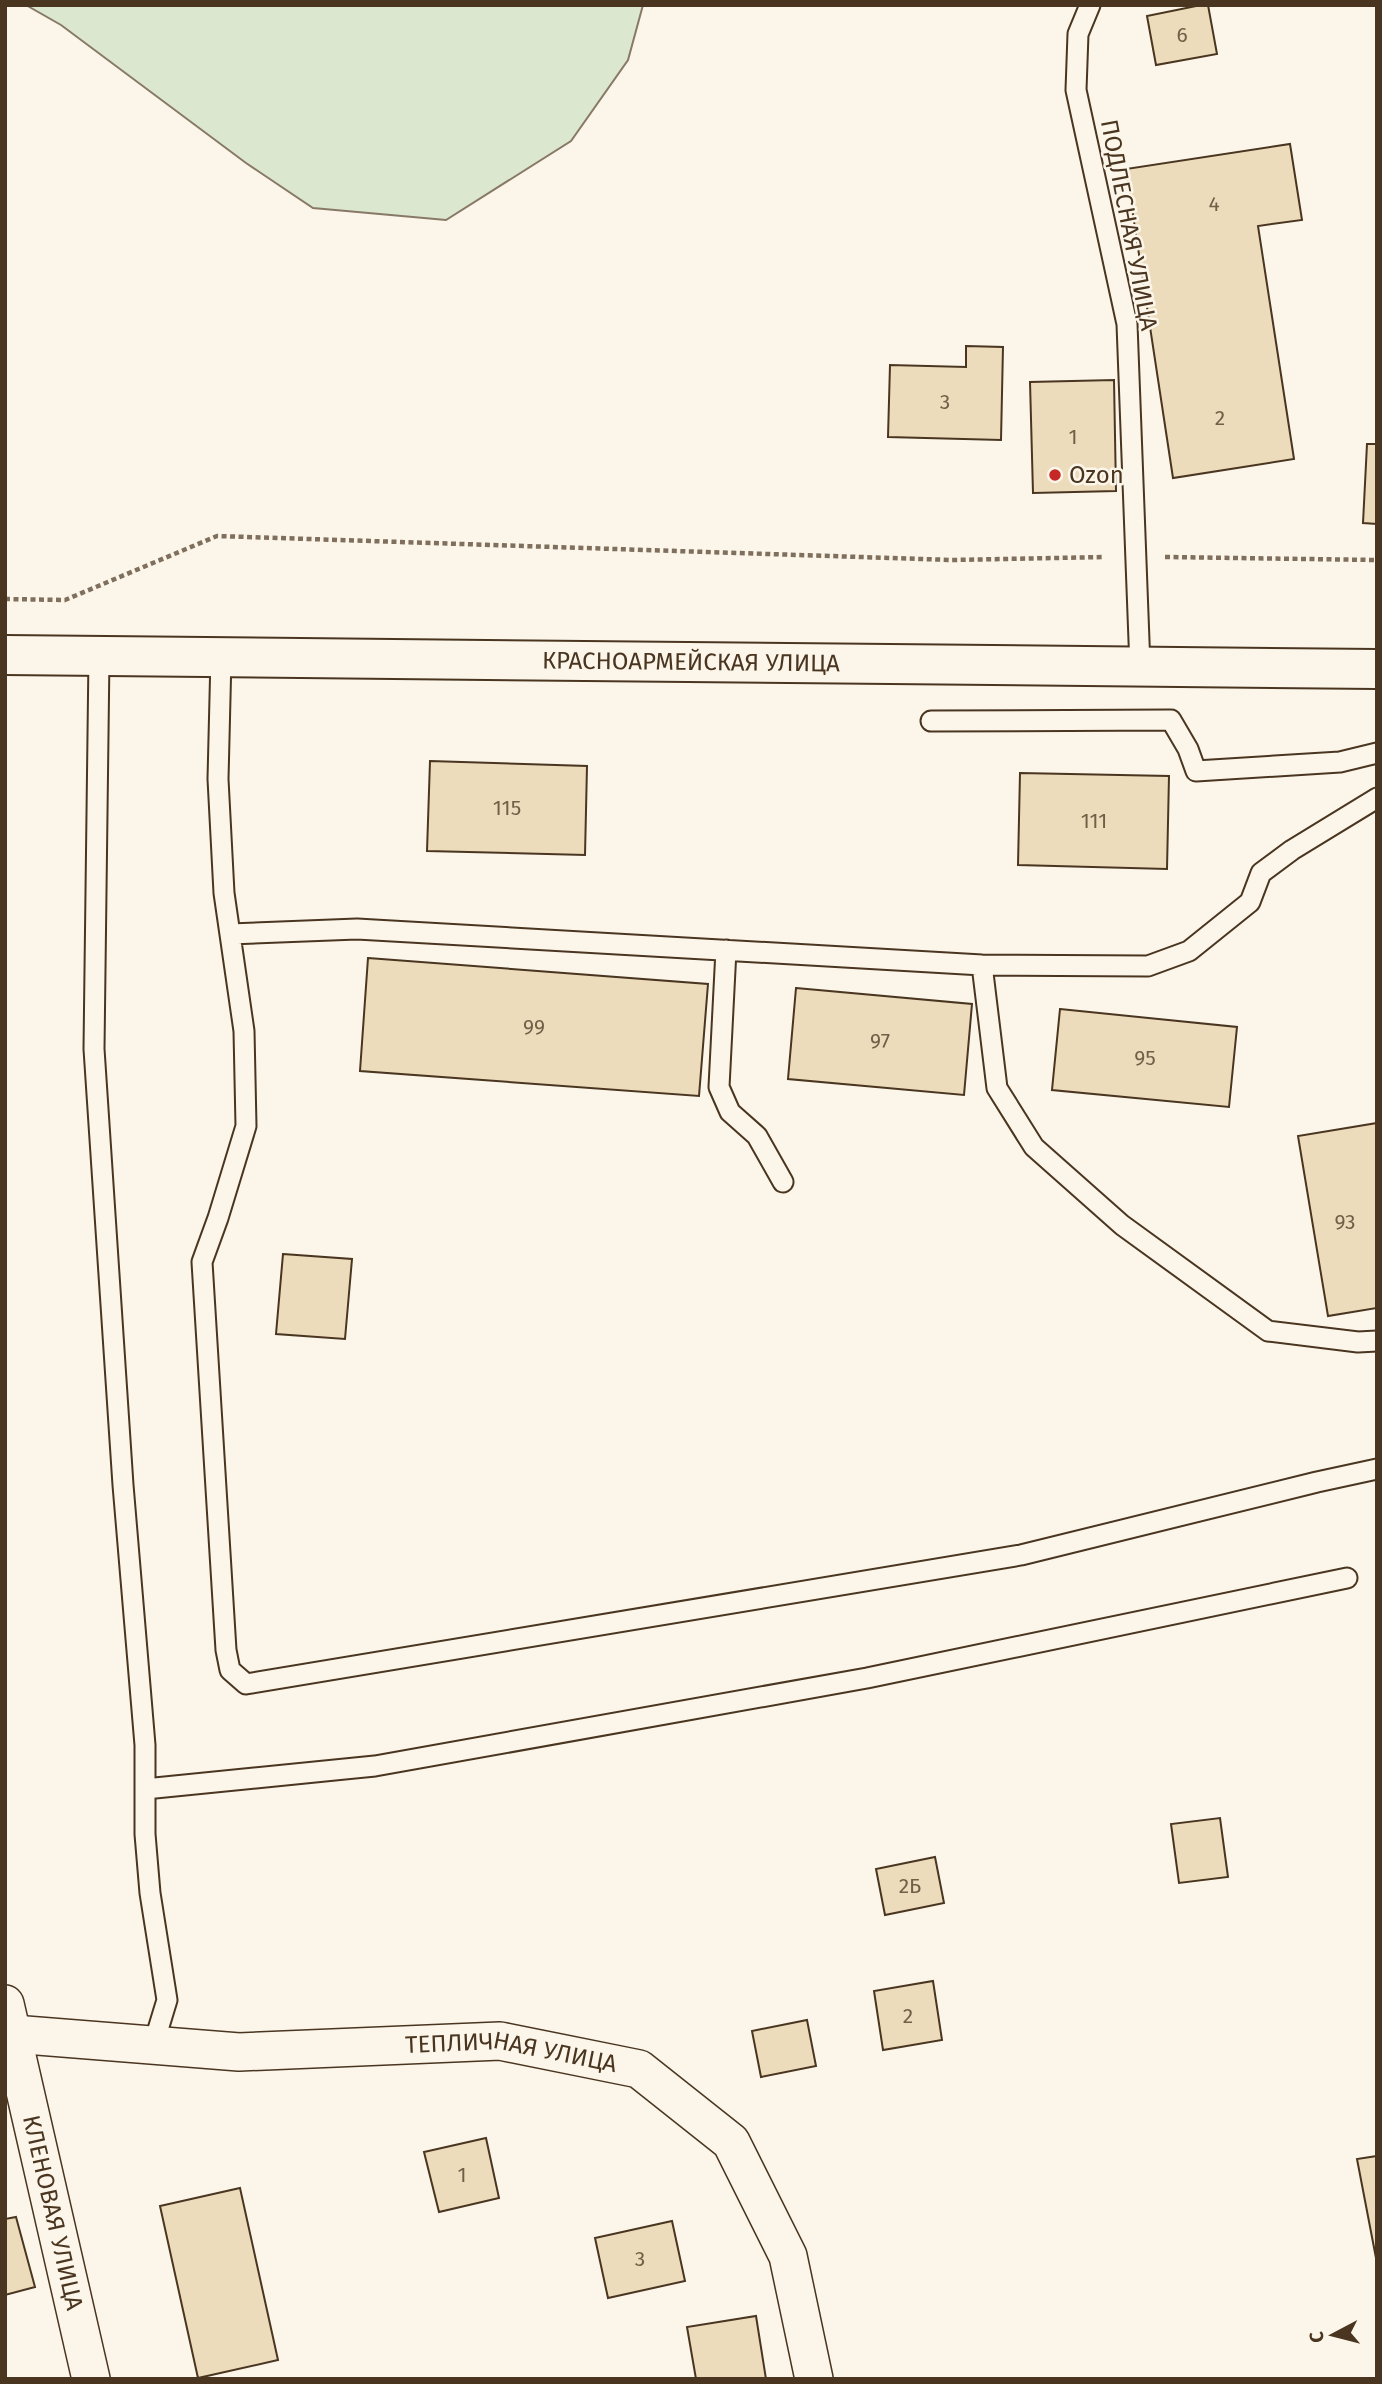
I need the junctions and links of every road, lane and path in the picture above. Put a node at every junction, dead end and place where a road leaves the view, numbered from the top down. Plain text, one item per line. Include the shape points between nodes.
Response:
1 (1090, 5) edge
2 (1136, 556) junction
3 (1377, 559) edge
4 (5, 598) edge
5 (5, 655) edge
6 (99, 656) junction
7 (221, 657) junction
8 (1140, 667) junction
9 (1377, 669) edge
10 (931, 721) dead end
11 (1377, 753) edge
12 (1377, 798) edge
13 (230, 934) junction
14 (726, 950) junction
15 (982, 965) junction
16 (783, 1182) dead end
17 (1377, 1341) edge
18 (1377, 1469) edge
19 (1347, 1578) dead end
20 (145, 1789) junction
21 (9, 2019) edge
22 (153, 2046) junction
23 (91, 2379) edge
24 (814, 2379) edge

1 - 2 lane, ПОДЛЕСНАЯ УЛИЦА via 1078,33 1076,90 1127,324
2 - 3 path
2 - 4 path via 952,560 217,536 65,600
2 - 8 lane, ПОДЛЕСНАЯ УЛИЦА
5 - 6 street, КРАСНОАРМЕЙСКАЯ УЛИЦА
6 - 7 street, КРАСНОАРМЕЙСКАЯ УЛИЦА
6 - 20 lane via 94,1049
7 - 8 street, КРАСНОАРМЕЙСКАЯ УЛИЦА
7 - 13 lane via 218,779
8 - 9 street, КРАСНОАРМЕЙСКАЯ УЛИЦА
10 - 11 lane via 1171,720 1196,771 1340,762
12 - 15 lane via 1261,873 1250,902 1189,951 1148,966
13 - 14 lane via 357,929
13 - 18 lane via 244,1031 246,1126 202,1262 226,1650 230,1670 246,1684 1021,1555
14 - 15 lane
14 - 16 lane via 719,1087 730,1112 757,1136
15 - 17 lane via 997,1088 1034,1147 1122,1225 1268,1331
19 - 20 lane via 867,1678 375,1766
20 - 22 lane via 150,1893 167,2000
21 - 22 street, ТЕПЛИЧНАЯ УЛИЦА
21 - 23 street, КЛЕНОВАЯ УЛИЦА
22 - 24 street, ТЕПЛИЧНАЯ УЛИЦА via 239,2052 500,2041 639,2069 731,2142 788,2256

